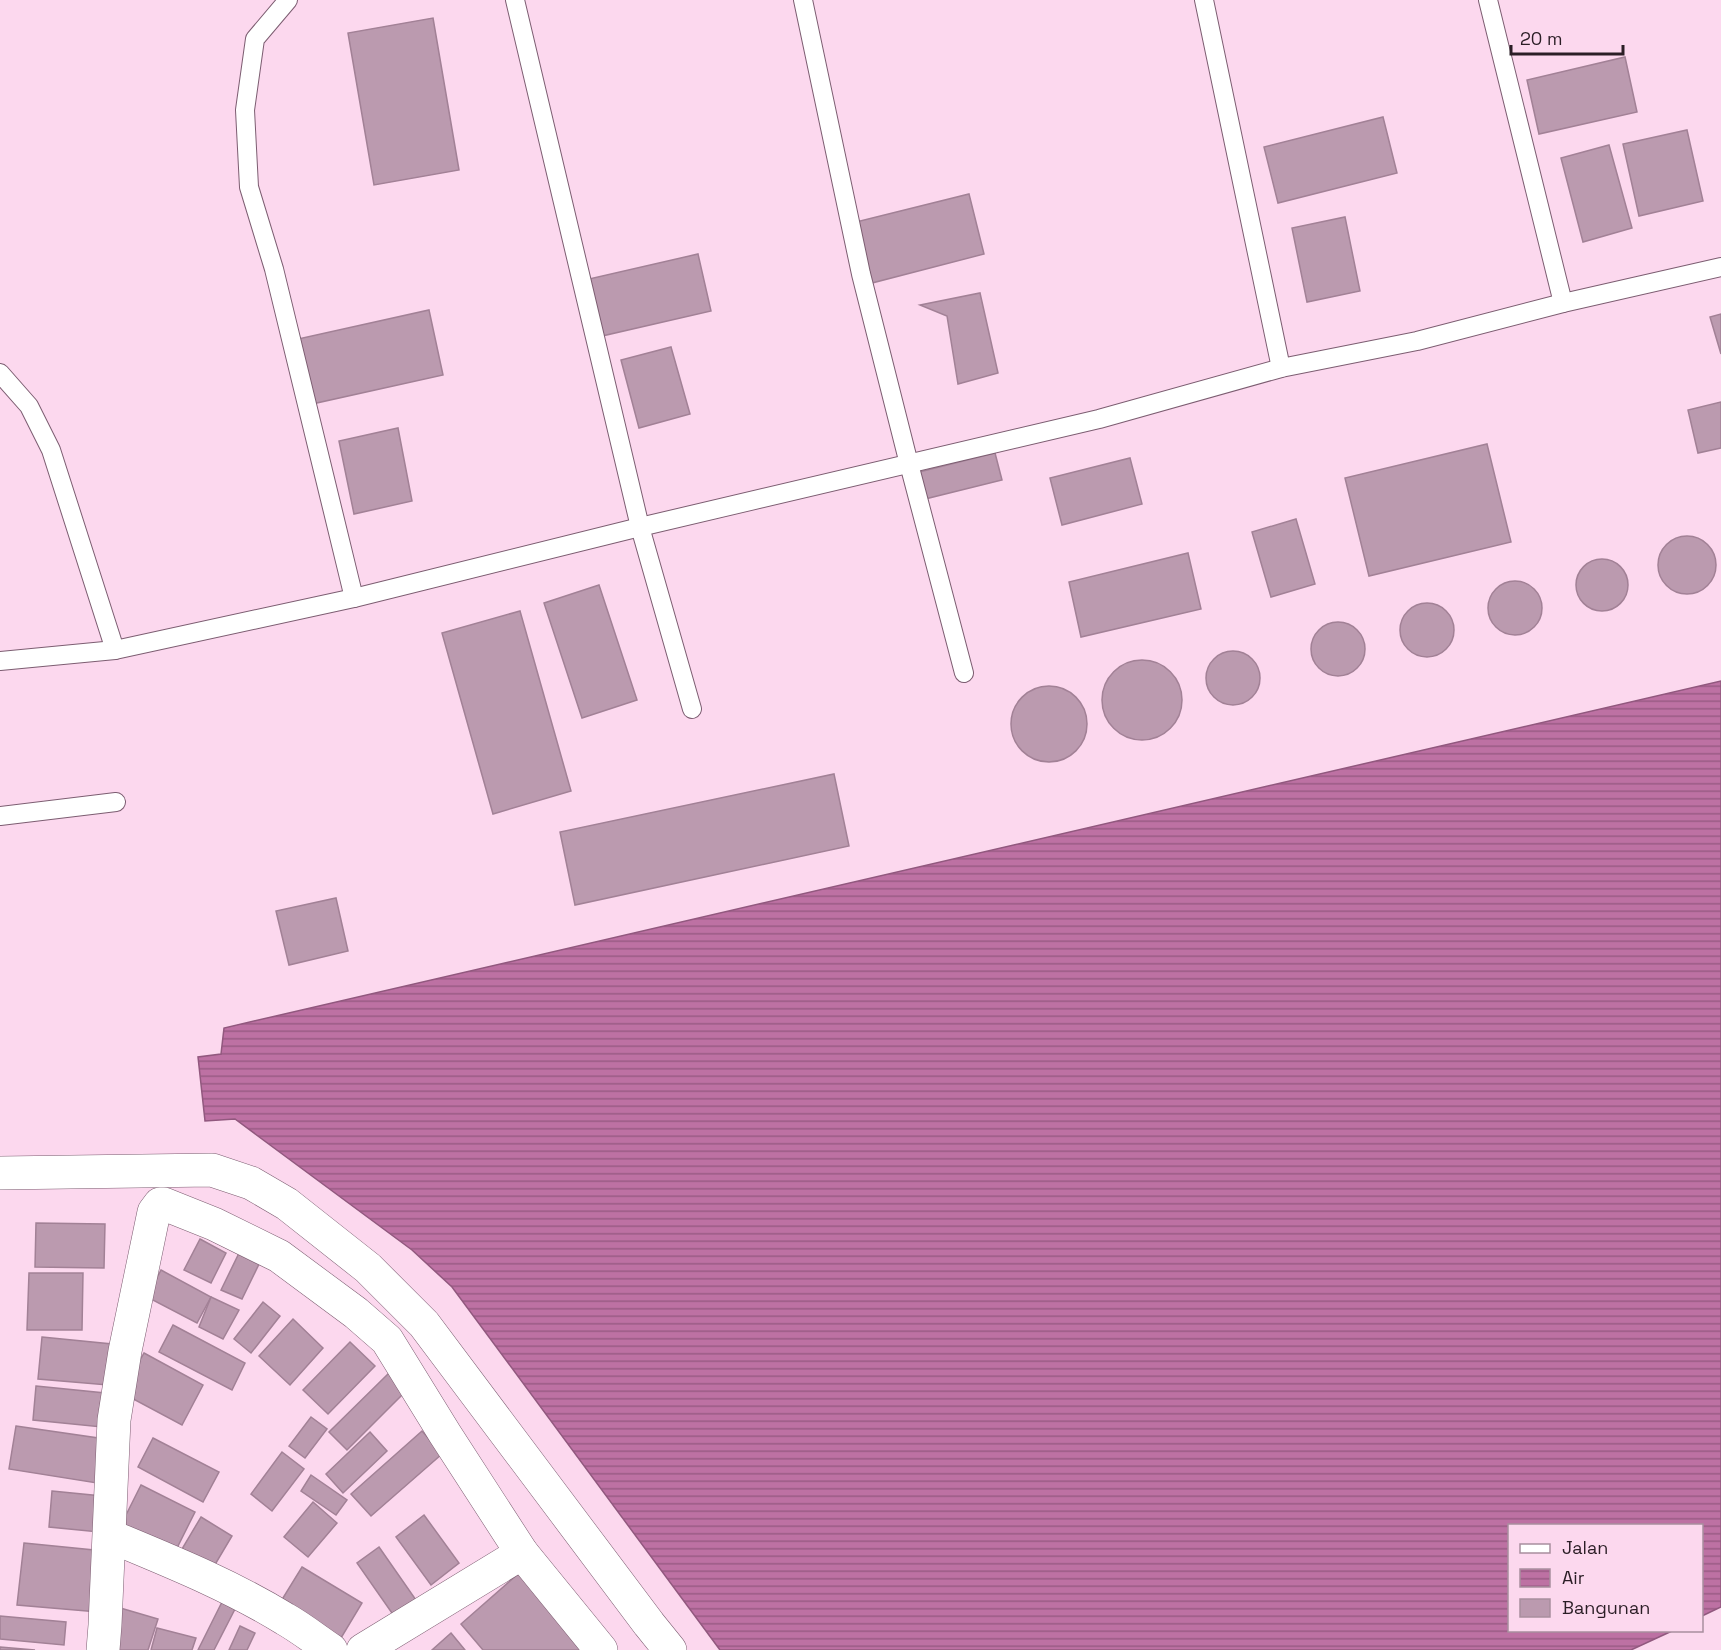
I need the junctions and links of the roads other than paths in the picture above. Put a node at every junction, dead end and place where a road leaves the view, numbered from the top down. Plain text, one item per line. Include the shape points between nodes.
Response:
1 (288, 0) edge
2 (515, 0) edge
3 (804, 0) edge
4 (1204, 0) edge
5 (1488, 0) edge
6 (1721, 267) edge
7 (1563, 303) junction
8 (1281, 368) junction
9 (0, 373) edge
10 (909, 464) junction
11 (640, 526) junction
12 (354, 598) junction
13 (115, 650) junction
14 (0, 661) edge
15 (964, 673) dead end
16 (692, 709) dead end
17 (116, 802) dead end
18 (0, 816) edge
19 (0, 1173) edge
20 (110, 1536) junction
21 (522, 1553) junction
22 (102, 1650) edge
23 (331, 1650) edge
24 (363, 1650) edge
25 (601, 1650) edge
26 (670, 1650) edge

1 - 12 lane via 255,39 245,110 249,187 274,268
2 - 11 lane
3 - 10 lane via 861,274
4 - 8 lane
5 - 7 lane
6 - 7 lane
7 - 8 lane via 1418,341
8 - 10 lane via 1099,419
9 - 13 lane via 29,406 51,450
10 - 11 lane
10 - 15 lane
11 - 12 lane
11 - 16 lane
12 - 13 lane
13 - 14 lane
17 - 18 lane
19 - 26 street via 212,1170 251,1182 287,1204 368,1268 424,1324
20 - 21 street via 114,1420 125,1351 154,1212 164,1204 279,1256 387,1340
20 - 22 street
20 - 23 street via 251,1600
21 - 24 street
21 - 25 street

